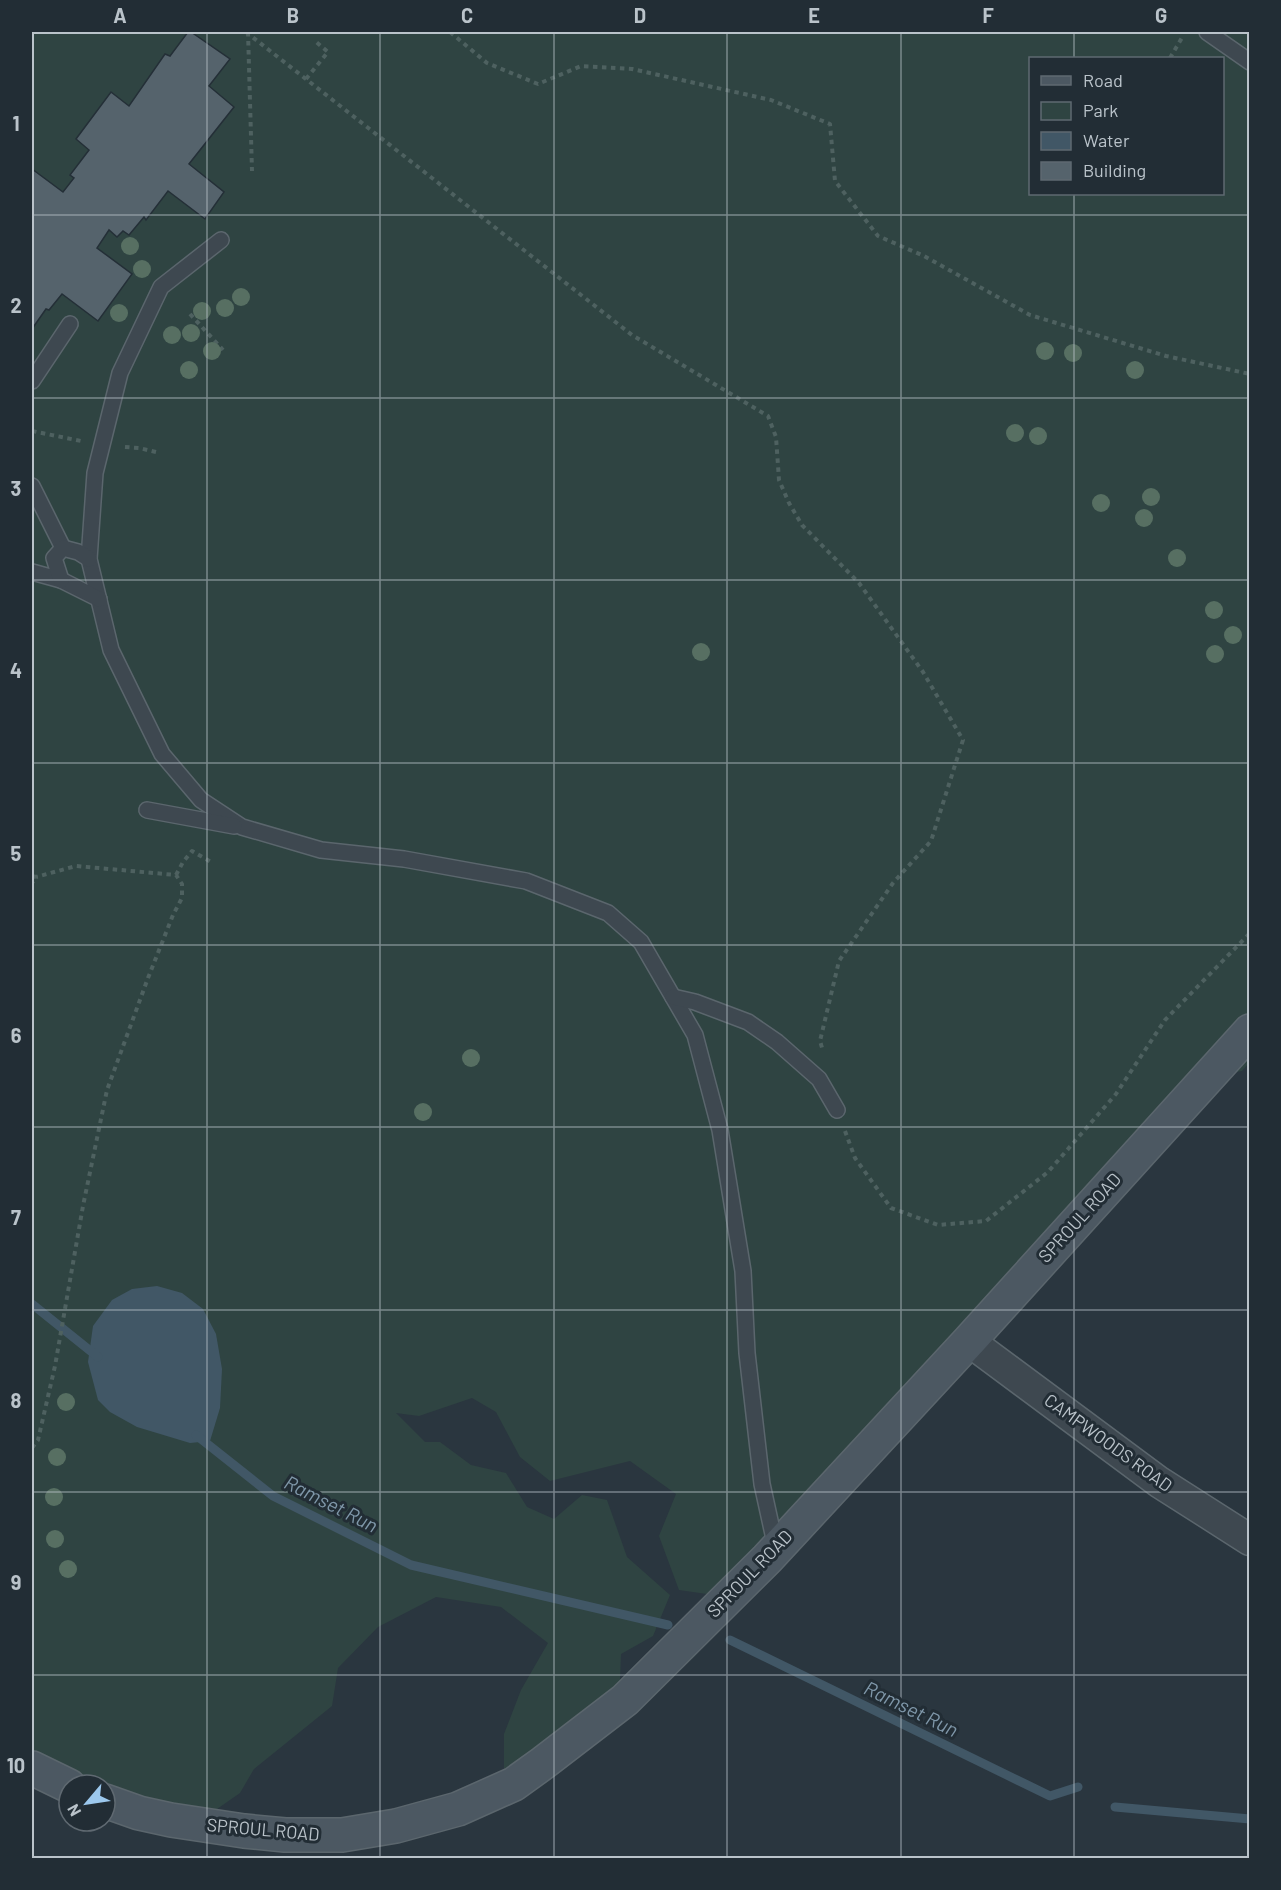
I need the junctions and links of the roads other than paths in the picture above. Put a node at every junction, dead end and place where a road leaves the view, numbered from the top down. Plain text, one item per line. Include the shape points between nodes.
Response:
1 (1207, 32) edge
2 (1250, 62) edge
3 (221, 240) dead end
4 (70, 324) dead end
5 (32, 381) edge
6 (32, 486) edge
7 (63, 548) junction
8 (90, 559) junction
9 (32, 573) edge
10 (61, 580) junction
11 (99, 599) junction
12 (147, 810) dead end
13 (243, 827) junction
14 (673, 997) junction
15 (1250, 1031) edge
16 (837, 1110) road end
17 (969, 1341) junction
18 (1250, 1540) edge
19 (776, 1548) junction
20 (32, 1768) edge
21 (57, 1780) edge
22 (117, 1805) edge

1 - 2 lane
3 - 8 lane via 161,287 120,373 95,473
4 - 5 lane
6 - 7 lane
7 - 8 lane
7 - 10 lane via 54,558
8 - 11 lane
9 - 10 lane
10 - 11 lane
11 - 13 lane via 111,650 162,754 201,800
12 - 13 lane
13 - 14 lane via 321,850 404,859 526,881 608,913 641,942
14 - 16 lane via 748,1022 819,1079
14 - 19 lane via 695,1035 720,1130 743,1271 747,1353 762,1484
15 - 17 main road, SPROUL ROAD
17 - 18 street, CAMPWOODS ROAD via 1159,1482
17 - 19 main road, SPROUL ROAD
19 - 22 main road, SPROUL ROAD via 625,1700 514,1784 458,1809 396,1826 342,1835 285,1835 171,1820
20 - 21 main road

